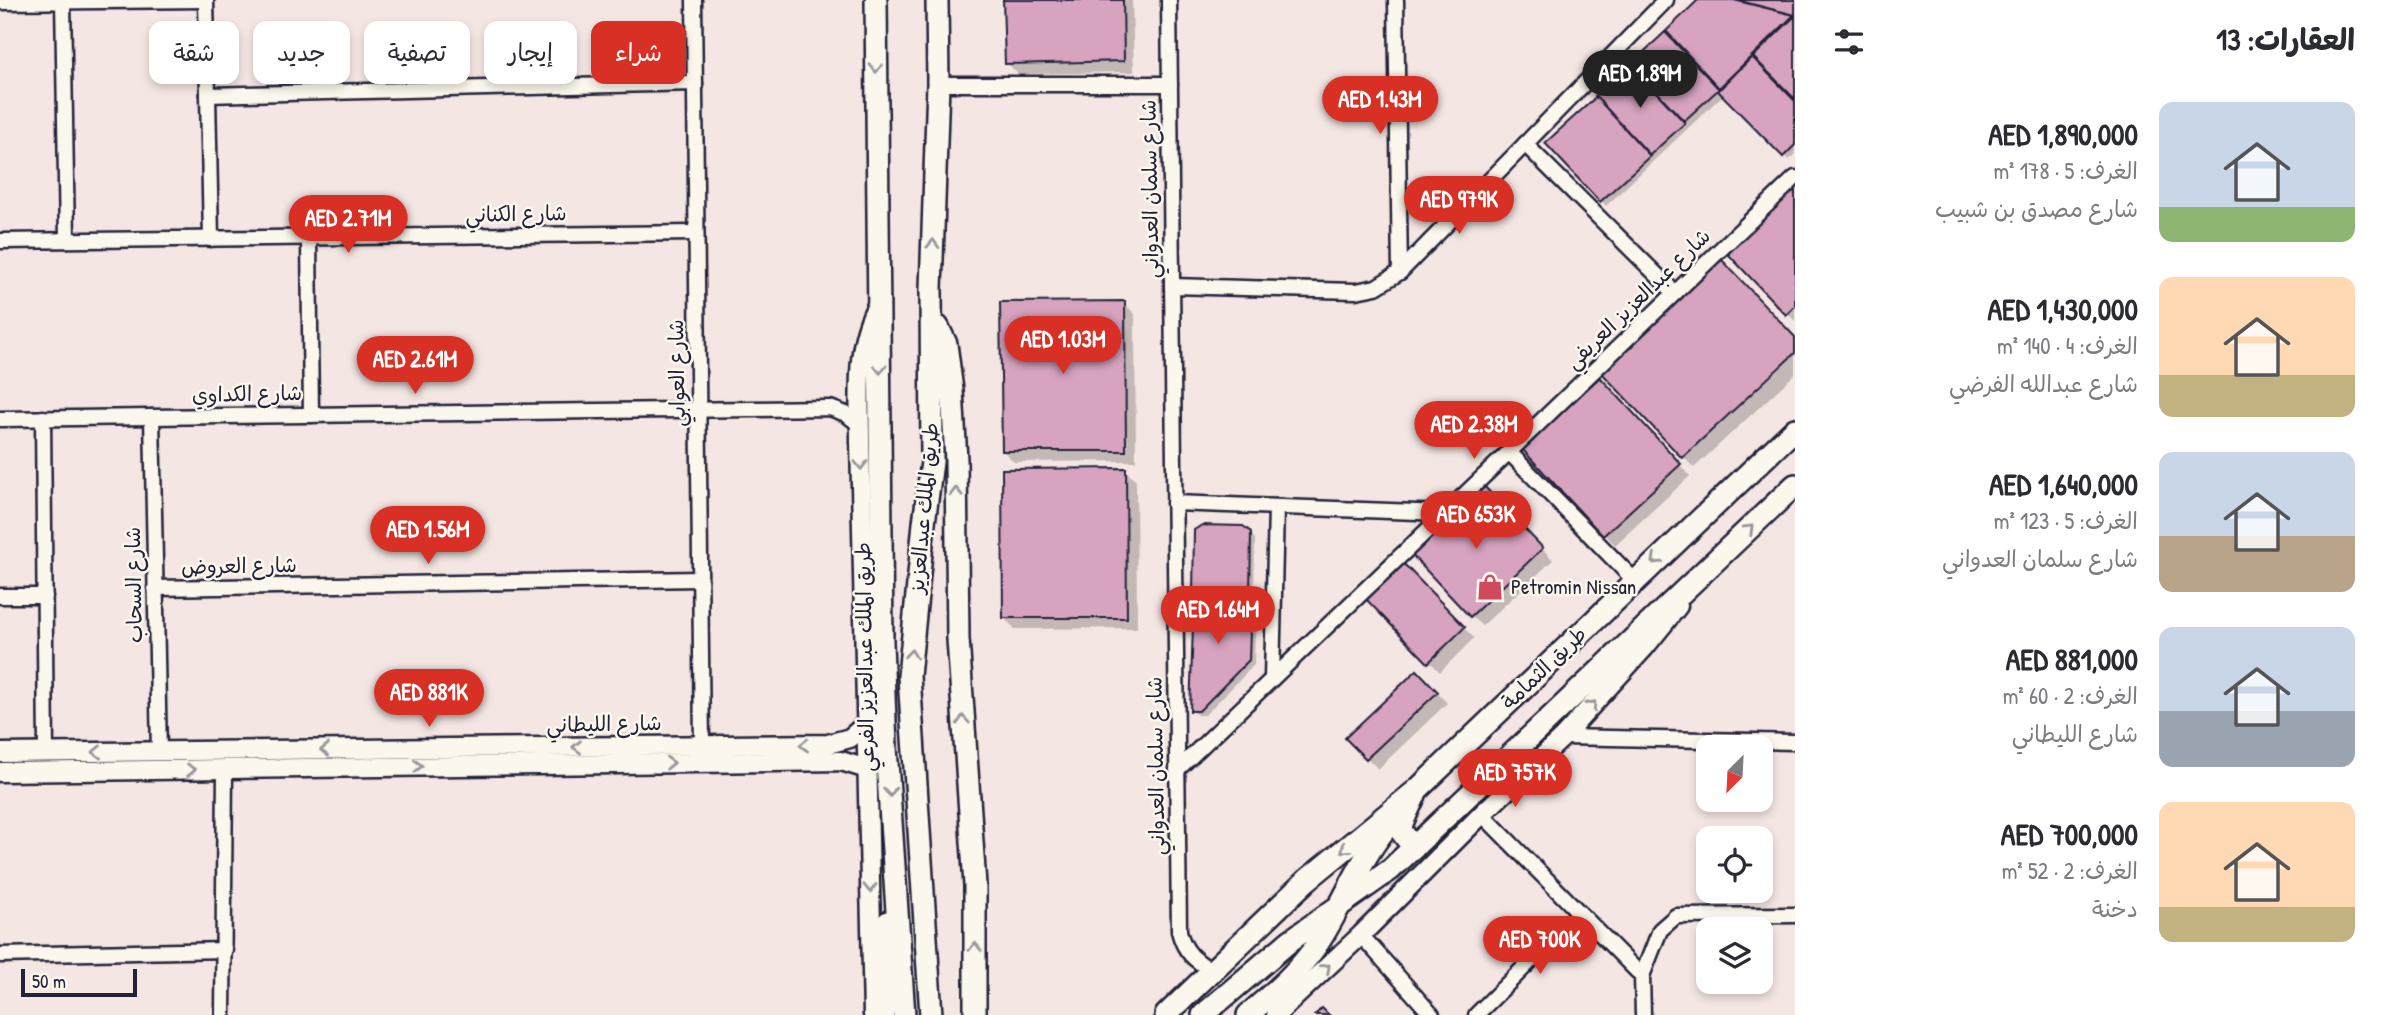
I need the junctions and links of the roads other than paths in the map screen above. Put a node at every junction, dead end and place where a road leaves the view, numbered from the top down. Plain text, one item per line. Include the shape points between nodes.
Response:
1 (206, 0) edge
2 (694, 0) edge
3 (876, 0) edge
4 (937, 0) edge
5 (1169, 0) edge
6 (1396, 0) edge
7 (1666, 0) edge
8 (63, 1) edge
9 (0, 2) edge
10 (695, 83) junction
11 (1170, 83) junction
12 (938, 84) junction
13 (208, 95) junction
14 (1525, 144) junction
15 (1795, 178) edge
16 (696, 233) junction
17 (309, 238) junction
18 (211, 239) junction
19 (66, 240) junction
20 (0, 241) edge
21 (1400, 272) junction
22 (1172, 286) junction
23 (1675, 293) junction
24 (878, 302) junction
25 (932, 312) junction
26 (861, 389) junction
27 (830, 408) junction
28 (698, 410) junction
29 (311, 415) junction
30 (152, 417) junction
31 (43, 418) junction
32 (0, 419) edge
33 (860, 425) junction
34 (1795, 429) edge
35 (1509, 452) junction
36 (1795, 485) edge
37 (1174, 503) junction
38 (1276, 507) junction
39 (1444, 513) junction
40 (1712, 565) junction
41 (700, 579) junction
42 (1635, 581) junction
43 (155, 588) junction
44 (0, 596) edge
45 (45, 596) junction
46 (1272, 679) junction
47 (866, 724) junction
48 (1563, 737) junction
49 (1795, 742) edge
50 (702, 746) junction
51 (159, 752) junction
52 (0, 753) edge
53 (46, 753) junction
54 (225, 769) junction
55 (867, 769) junction
56 (1177, 771) junction
57 (0, 772) edge
58 (1417, 790) junction
59 (1482, 814) junction
60 (1414, 848) junction
61 (897, 882) junction
62 (1338, 906) junction
63 (1579, 913) junction
64 (1795, 915) edge
65 (1361, 935) junction
66 (225, 950) junction
67 (0, 955) edge
68 (1213, 971) junction
69 (1642, 976) junction
70 (223, 1015) edge
71 (873, 1015) edge
72 (883, 1015) edge
73 (904, 1015) edge
74 (931, 1015) edge
75 (975, 1015) edge
76 (1166, 1015) edge
77 (1203, 1015) edge
78 (1248, 1015) edge
79 (1276, 1015) edge
80 (1433, 1015) edge
81 (1476, 1015) edge
82 (1643, 1015) edge

1 - 8 street
1 - 13 street
2 - 10 street, شارع العوابي
3 -> 24 main road, طريق الملك عبدالعزيز
4 - 12 main road, طريق الملك عبدالعزيز
5 - 11 street, شارع سلمان العدواني
6 - 21 street
7 - 14 street
8 - 9 street
8 - 19 street
10 - 13 street
10 - 16 street, شارع العوابي
11 - 12 street
11 - 22 street, شارع سلمان العدواني
25 -> 12 main road, طريق الملك عبدالعزيز
13 - 18 street
14 - 21 street
14 - 23 street
15 - 23 street, شارع عبدالعزيز العريفي
16 - 17 street, شارع الكناني
16 - 28 street, شارع العوابي
17 - 18 street, شارع الكناني
17 - 29 street
18 - 19 street, شارع الكناني
19 - 20 street, شارع الكناني
21 - 22 street via 1376,287 1356,291
22 - 37 street, شارع سلمان العدواني
23 - 35 street, شارع عبدالعزيز العريفي
24 - 26 street, طريق الملك عبدالعزيز الفرعي via 863,341
24 -> 61 main road, طريق الملك عبدالعزيز via 882,656
74 -> 25 main road, طريق الملك عبدالعزيز via 908,676 932,462
75 -> 25 main road via 975,885 958,639 953,390 946,344
26 - 27 street
26 - 33 street, طريق الملك عبدالعزيز الفرعي
27 - 28 street, شارع الكداوي
27 - 33 street
28 - 29 street, شارع الكداوي
28 - 41 street, شارع العوابي
29 - 30 street, شارع الكداوي
30 - 31 street, شارع الكداوي
30 - 43 street, شارع السحاب
31 - 32 street, شارع الكداوي
31 - 45 street
33 -> 47 street, طريق الملك عبدالعزيز الفرعي
34 -> 42 main road, طريق الثمامة
35 - 39 street, شارع عبدالعزيز العريفي
35 - 42 street
40 -> 36 main road, طريق الثمامة
37 - 38 street
37 - 56 street, شارع سلمان العدواني
38 - 39 street
38 - 46 street
39 - 46 street, شارع عبدالعزيز العريفي
48 -> 40 street
40 - 60 main road, طريق الثمامة
41 - 43 street, شارع العروض
41 - 50 street, شارع العوابي
42 - 58 main road, طريق الثمامة
43 - 51 street, شارع السحاب
44 - 45 street
45 - 53 street
46 - 56 street, شارع عبدالعزيز العريفي
47 -> 50 street, شارع الليطاني via 850,738 828,744
47 - 55 street, طريق الملك عبدالعزيز الفرعي
48 - 49 street
48 - 59 street
50 -> 51 street, شارع الليطاني
51 -> 53 street, شارع الليطاني
52 - 53 street, شارع الليطاني
54 -> 55 street, شارع الليطاني via 841,761
57 -> 54 street, شارع الليطاني
54 - 66 street
55 -> 71 street, طريق الملك عبدالعزيز الفرعي
56 - 68 street, شارع سلمان العدواني via 1179,931 1185,949
58 - 60 main road via 1401,831
58 - 62 main road via 1368,850
58 -> 68 main road, طريق الثمامة via 1307,880
59 - 63 street
59 - 65 street
60 - 62 main road, طريق الثمامة
61 - 72 main road via 886,939
61 - 73 main road, طريق الملك عبدالعزيز
62 - 77 main road, طريق الثمامة
62 - 78 main road via 1316,946 1293,974
63 - 69 street
63 - 81 street
64 - 69 street via 1676,916 1660,930
79 -> 65 street
65 - 80 street
66 - 67 street
66 - 70 street
68 - 76 main road, طريق الثمامة
69 - 82 street

